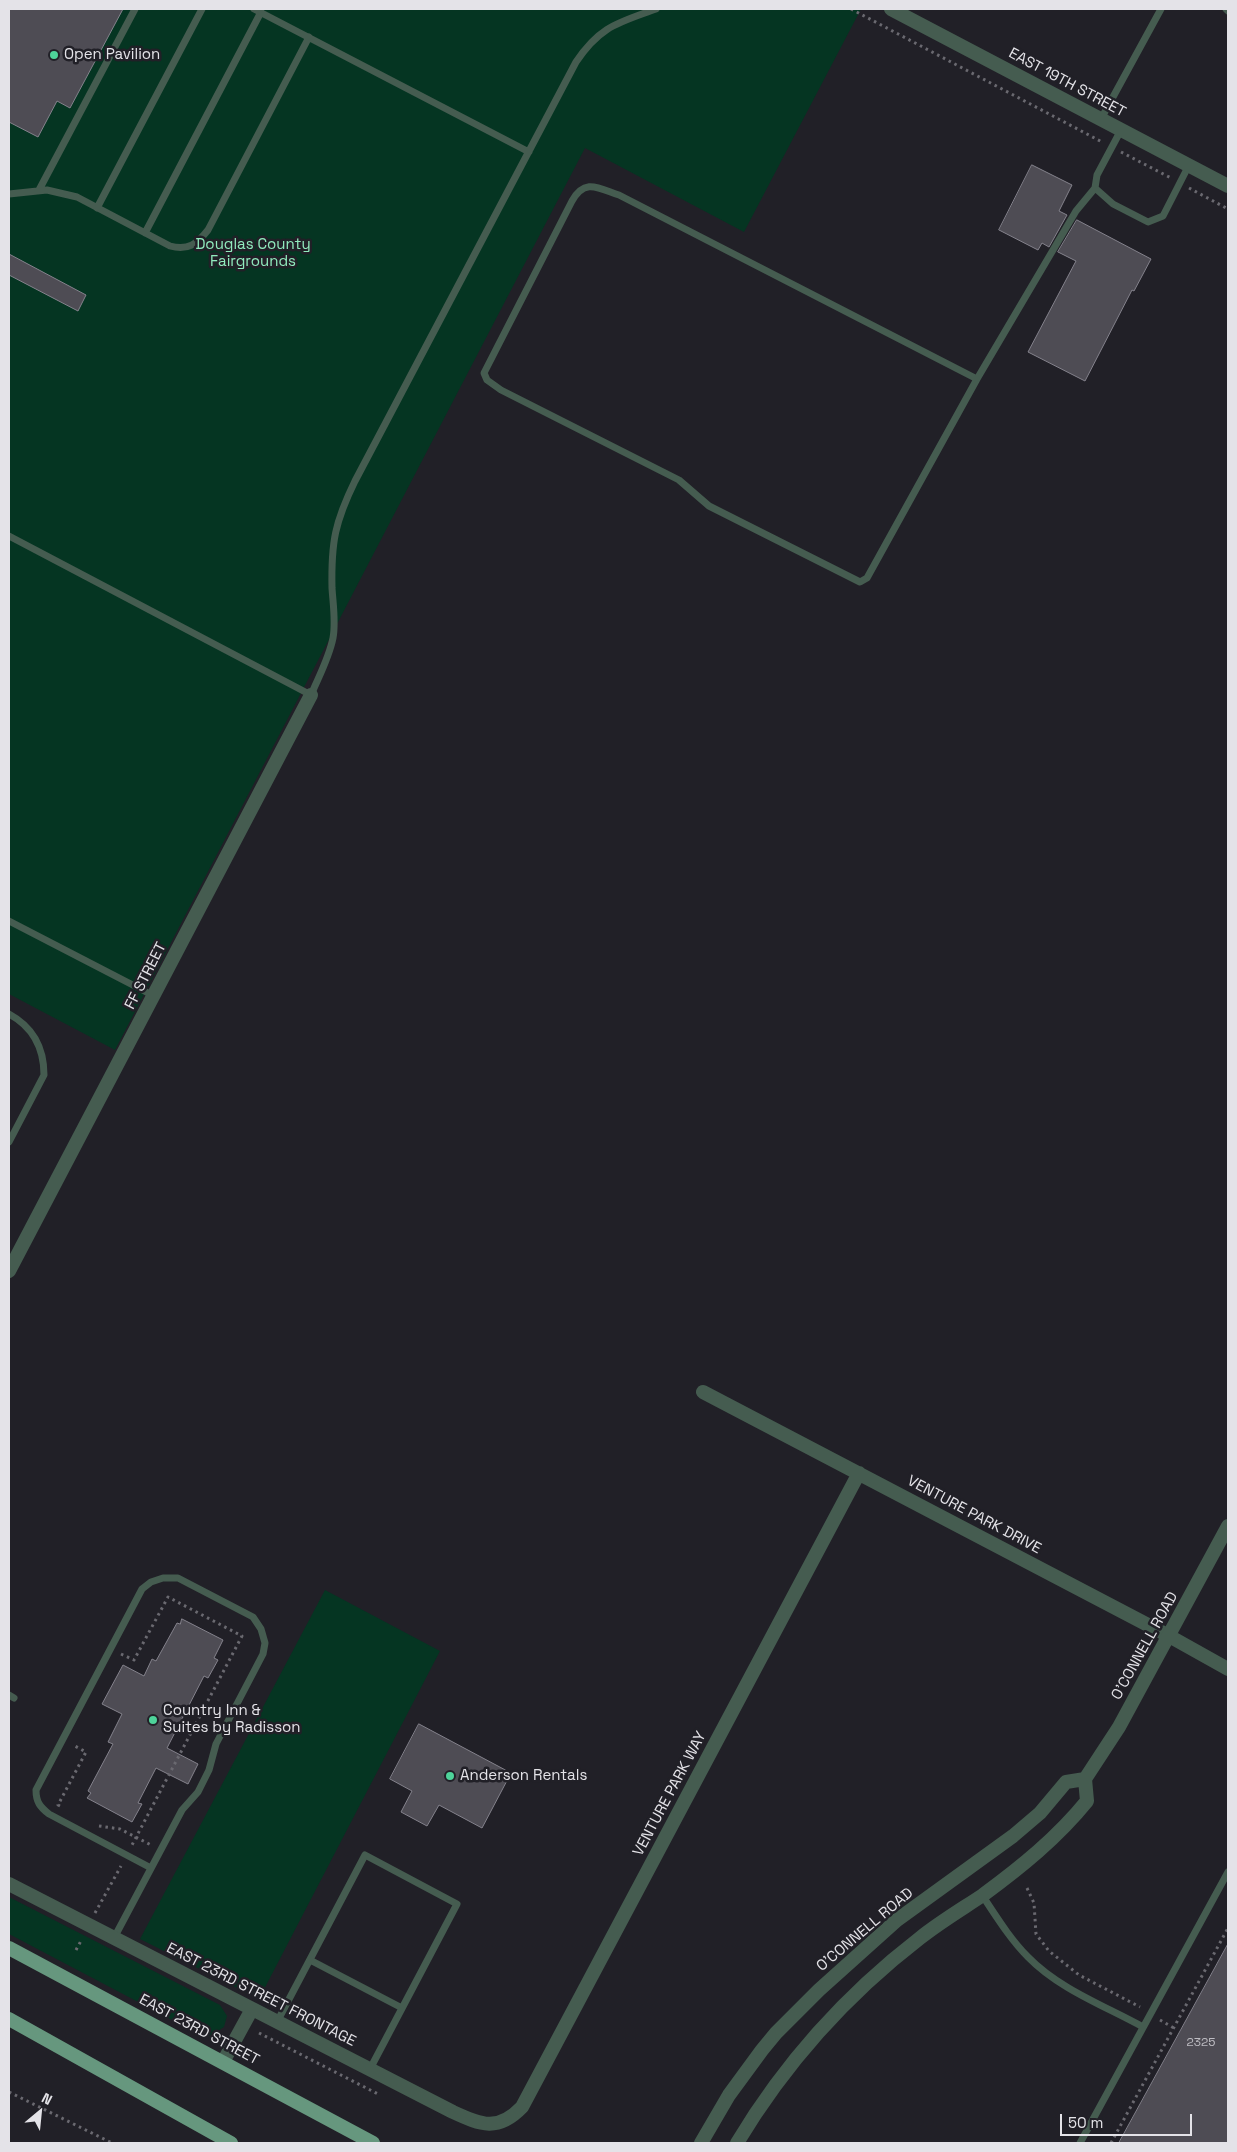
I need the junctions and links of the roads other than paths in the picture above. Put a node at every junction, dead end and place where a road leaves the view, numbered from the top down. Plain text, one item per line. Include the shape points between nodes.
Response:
1 (135, 9) edge
2 (202, 9) edge
3 (656, 9) edge
4 (891, 9) edge
5 (1162, 9) edge
6 (258, 11) edge
7 (309, 37) junction
8 (1101, 119) junction
9 (1121, 130) junction
10 (528, 152) junction
11 (1189, 165) junction
12 (1228, 186) edge
13 (1095, 188) junction
14 (39, 190) junction
15 (9, 194) edge
16 (97, 208) junction
17 (145, 233) junction
18 (977, 379) junction
19 (9, 536) edge
20 (311, 695) junction
21 (9, 921) edge
22 (154, 996) junction
23 (9, 1014) edge
24 (9, 1142) edge
25 (9, 1271) edge
26 (703, 1392) dead end
27 (859, 1473) junction
28 (1228, 1526) edge
29 (1169, 1636) junction
30 (1228, 1669) edge
31 (1085, 1780) junction
32 (151, 1868) junction
33 (1228, 1872) edge
34 (9, 1884) edge
35 (982, 1895) junction
36 (114, 1938) junction
37 (9, 1948) edge
38 (310, 1960) junction
39 (402, 2008) junction
40 (252, 2009) junction
41 (9, 2019) edge
42 (277, 2022) junction
43 (1143, 2027) junction
44 (224, 2062) junction
45 (370, 2069) junction
46 (500, 2123) joint
47 (231, 2143) edge
48 (373, 2143) edge
49 (702, 2143) edge
50 (737, 2143) edge
51 (1080, 2143) edge

1 - 14 lane
2 - 16 lane
3 - 10 lane via 603,30 588,44
4 - 8 street, EAST 19TH STREET
5 - 8 lane
6 - 7 lane
6 - 17 lane
7 - 10 lane
7 - 17 lane via 200,240 180,249
8 - 9 street, EAST 19TH STREET
9 - 11 street, EAST 19TH STREET
9 - 13 lane via 1097,175
10 - 20 lane via 343,505 332,552 333,636
11 - 12 street, EAST 19TH STREET
11 - 13 lane via 1163,216 1148,222 1113,204
13 - 18 lane via 1076,211
14 - 15 lane
14 - 16 lane via 77,197
16 - 17 lane
18 - 18 lane via 619,194 586,186 575,195 484,373 487,380 502,390 679,480 709,506 860,582 867,578
19 - 20 lane
20 - 22 street, FF STREET
21 - 22 lane
22 - 25 street, FF STREET
23 - 24 lane via 33,1031 44,1062 44,1075
26 - 27 street, VENTURE PARK DRIVE
27 - 29 street, VENTURE PARK DRIVE
27 - 46 street, VENTURE PARK WAY via 522,2107
28 - 29 street, O'CONNELL ROAD
29 - 30 street, VENTURE PARK DRIVE
29 - 31 street, O'CONNELL ROAD via 1115,1734
31 - 35 street via 1087,1801 1078,1813 1027,1861
31 - 49 street, O'CONNELL ROAD via 1066,1782 1034,1818 997,1850 897,1920 825,1984 762,2050
32 - 32 lane via 182,1810 198,1792 210,1770 216,1744 263,1654 265,1643 262,1629 253,1617 178,1578 163,1578 142,1589 36,1790 40,1807 49,1814
32 - 36 lane
33 - 43 lane
34 - 36 street, EAST 23RD STREET FRONTAGE
35 - 43 lane via 1015,1944 1044,1972
35 - 50 street via 914,1942 839,2009 785,2071
36 - 40 street, EAST 23RD STREET FRONTAGE
37 - 44 main road, EAST 23RD STREET
38 - 39 lane
38 - 39 lane via 365,1855 457,1904
38 - 42 lane
39 - 45 lane
40 - 42 street, EAST 23RD STREET FRONTAGE
40 - 44 street
41 - 47 main road
42 - 45 street, EAST 23RD STREET FRONTAGE
43 - 51 lane
44 - 48 main road, EAST 23RD STREET
45 - 46 street, EAST 23RD STREET FRONTAGE via 473,2122

